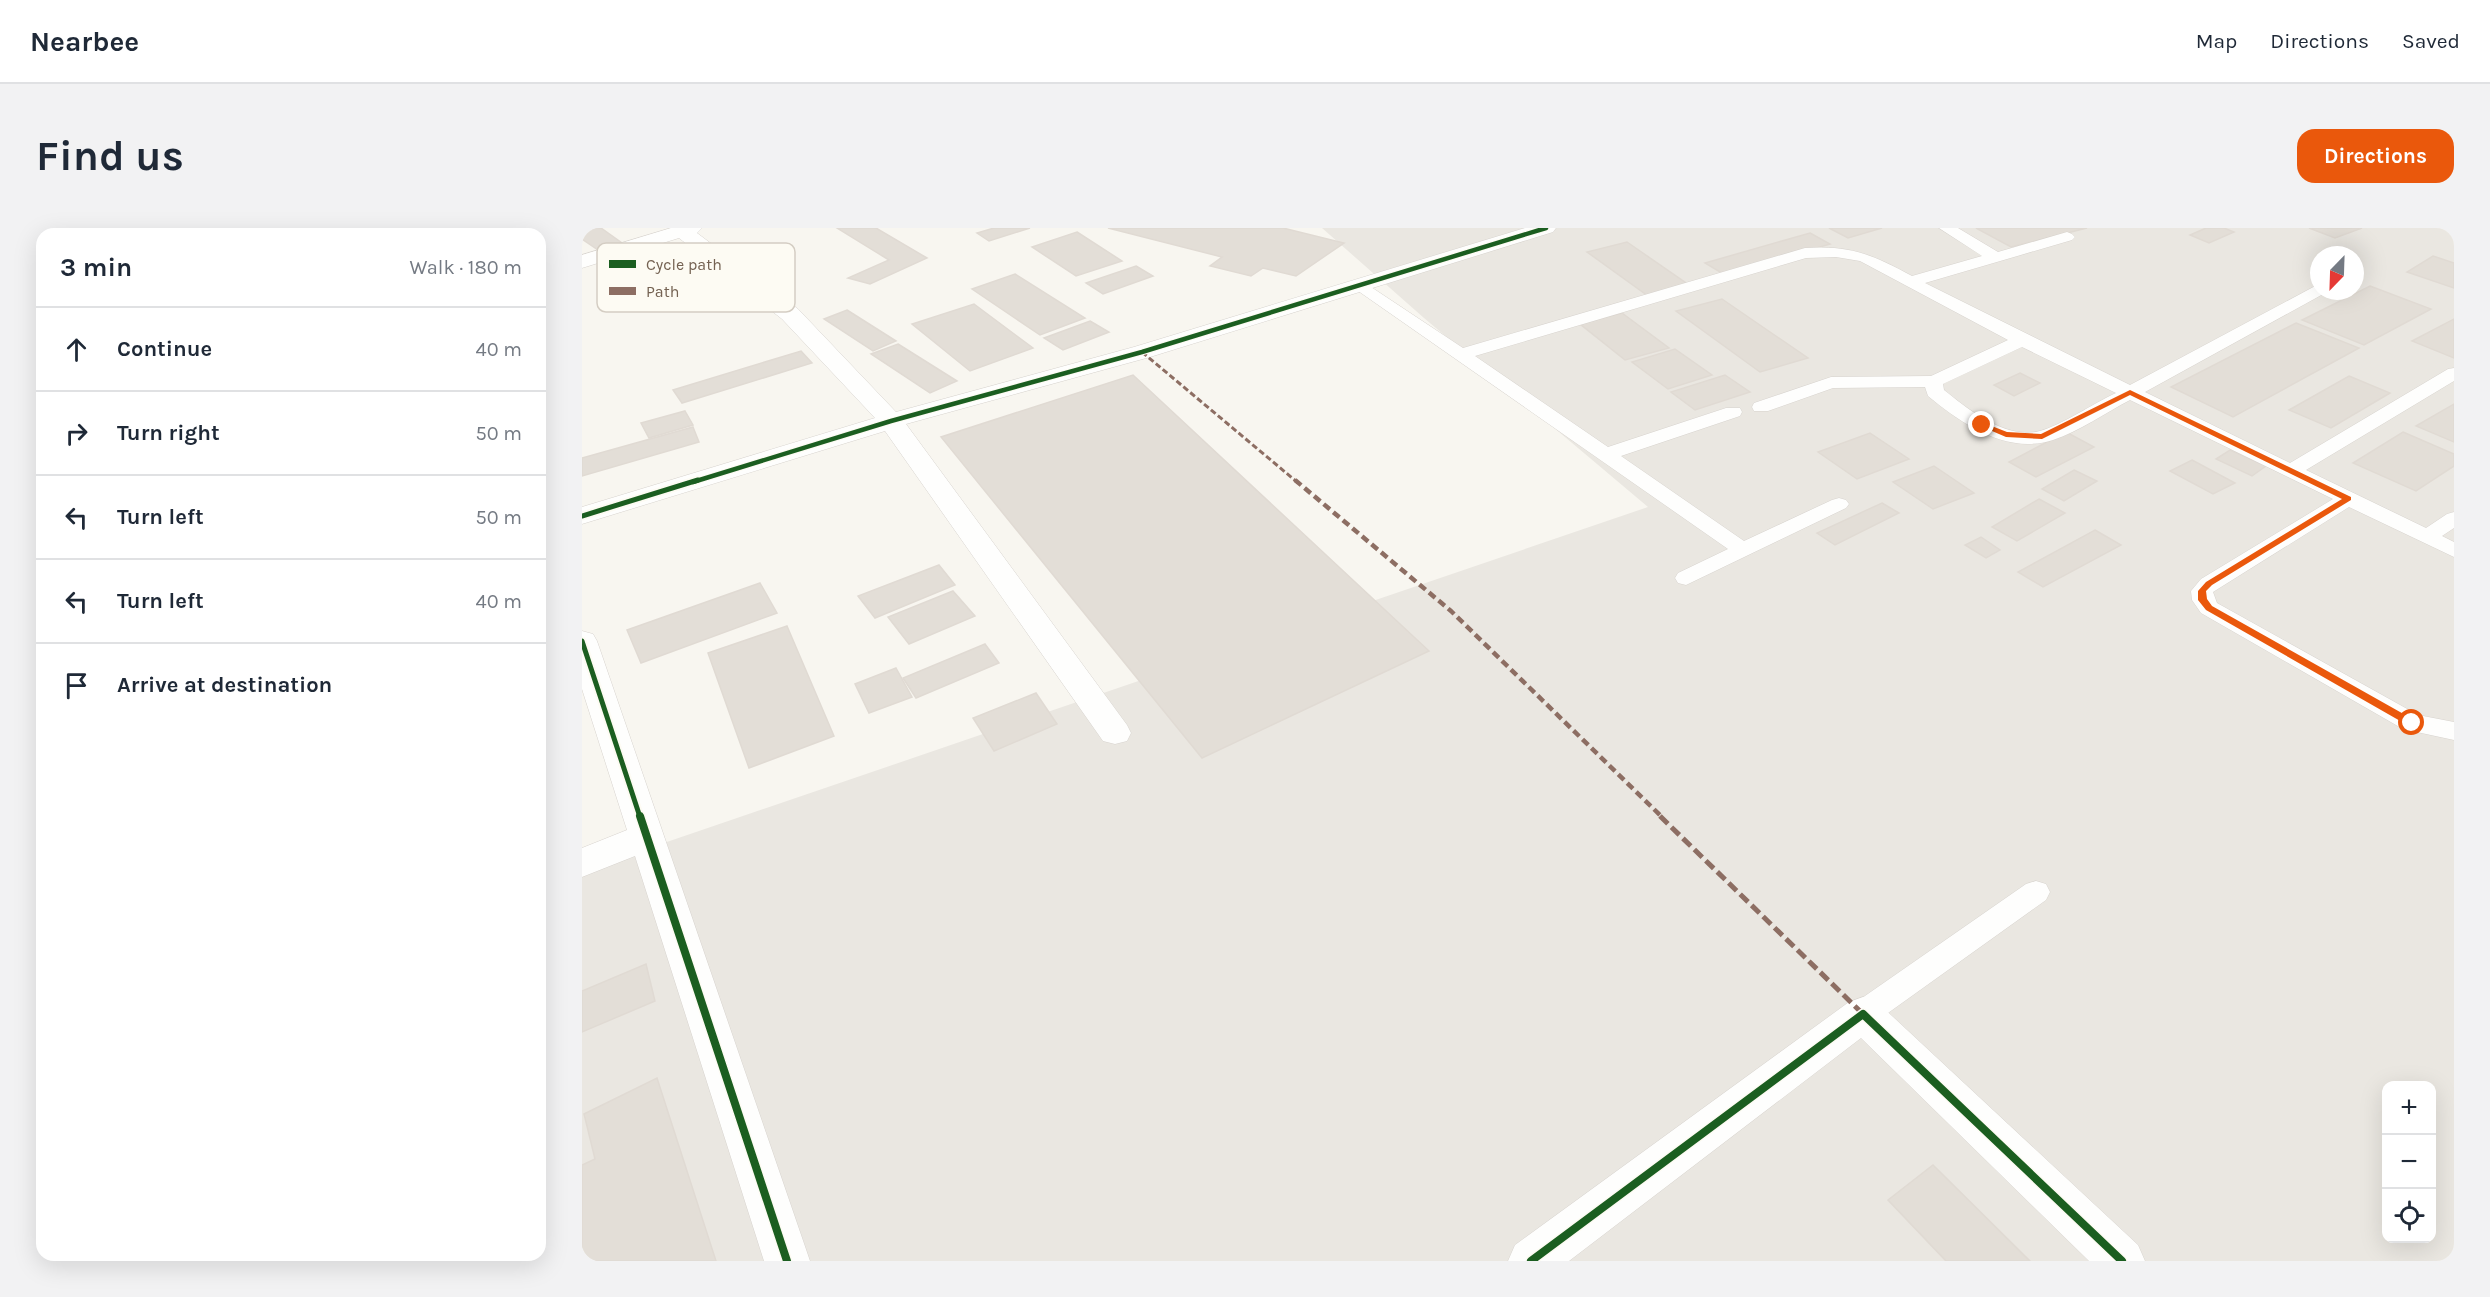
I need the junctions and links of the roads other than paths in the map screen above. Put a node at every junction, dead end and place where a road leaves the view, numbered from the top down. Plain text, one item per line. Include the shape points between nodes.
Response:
1 (1546, 228) edge
2 (1947, 228) edge
3 (687, 230) edge
4 (2067, 237) dead end
5 (644, 243) edge
6 (703, 243) edge
7 (597, 257) edge
8 (1995, 257) junction
9 (582, 262) edge
10 (1909, 282) junction
11 (1359, 286) junction
12 (2310, 294) edge
13 (788, 312) edge
14 (2022, 340) junction
15 (1461, 354) junction
16 (2454, 373) edge
17 (1934, 381) junction
18 (2130, 393) junction
19 (1761, 407) dead end
20 (1733, 412) dead end
21 (891, 421) junction
22 (1604, 455) junction
23 (2291, 471) junction
24 (2348, 499) junction
25 (1839, 504) dead end
26 (582, 516) edge
27 (2454, 518) edge
28 (2428, 536) junction
29 (1743, 550) junction
30 (2454, 550) edge
31 (1686, 578) dead end
32 (584, 651) edge
33 (2454, 731) edge
34 (1115, 733) dead end
35 (648, 836) junction
36 (582, 862) edge
37 (2036, 892) dead end
38 (1863, 1014) junction
39 (787, 1261) edge
40 (1532, 1261) edge
41 (2122, 1261) edge

1 - 11 street
2 - 8 lane
3 - 5 street
3 - 6 street
4 - 8 lane
7 - 9 street
8 - 10 lane
10 - 14 lane
10 - 15 lane via 1847,252 1805,253
11 - 15 lane
11 - 21 street via 1142,352
12 - 18 lane
13 - 21 street
14 - 17 lane
14 - 18 lane
15 - 22 lane
16 - 23 lane
17 - 18 lane via 1935,392 1949,405 1982,425 2006,435 2028,437 2042,437
17 - 19 lane via 1831,383
18 - 23 lane
20 - 22 lane
21 - 26 street
21 - 34 street
22 - 29 lane
23 - 24 lane
24 - 28 lane
24 - 33 lane via 2209,584 2202,591 2203,600 2209,608 2412,723
25 - 29 lane
27 - 28 lane
28 - 30 lane
29 - 31 lane
32 - 35 street
35 - 36 street
35 - 39 street
37 - 38 lane
38 - 40 street
38 - 41 street

